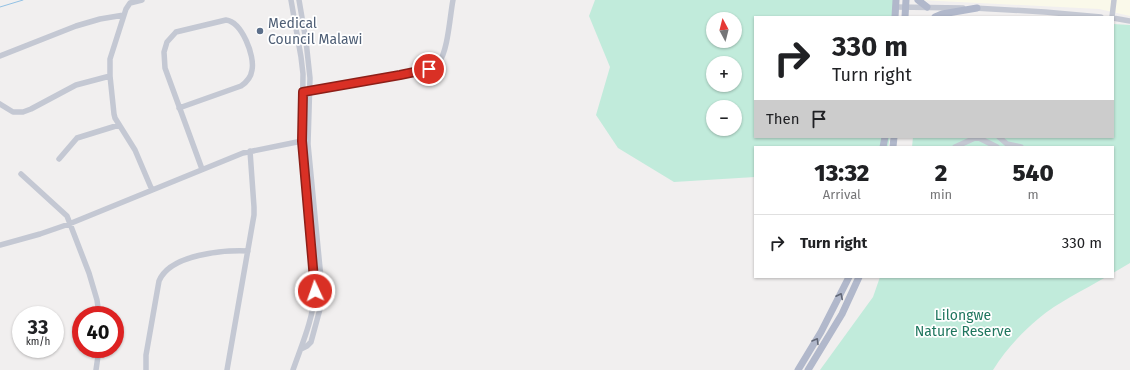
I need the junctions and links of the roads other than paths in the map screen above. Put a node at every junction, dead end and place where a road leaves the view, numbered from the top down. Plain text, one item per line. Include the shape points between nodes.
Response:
1 (142, 0) edge
2 (291, 0) edge
3 (299, 0) edge
4 (453, 0) edge
5 (918, 0) edge
6 (1114, 0) edge
7 (896, 3) edge
8 (906, 3) edge
9 (927, 7) junction
10 (977, 8) junction
11 (124, 15) junction
12 (895, 16) edge
13 (905, 16) edge
14 (938, 16) edge
15 (1090, 16) edge
16 (1112, 16) edge
17 (1114, 18) edge
18 (1130, 21) edge
19 (0, 56) edge
20 (110, 76) junction
21 (310, 91) junction
22 (303, 92) junction
23 (0, 104) edge
24 (178, 108) junction
25 (119, 125) junction
26 (975, 138) edge
27 (979, 138) edge
28 (999, 138) edge
29 (302, 141) junction
30 (957, 146) edge
31 (995, 146) edge
32 (1016, 146) edge
33 (250, 151) junction
34 (59, 159) dead end
35 (202, 169) junction
36 (21, 174) dead end
37 (152, 190) junction
38 (69, 224) junction
39 (0, 245) edge
40 (248, 250) junction
41 (848, 279) edge
42 (858, 280) edge
43 (98, 306) edge
44 (301, 349) junction
45 (98, 358) edge
46 (96, 370) edge
47 (146, 370) edge
48 (227, 370) edge
49 (292, 370) edge
50 (798, 370) edge
51 (808, 370) edge

1 - 11 street via 130,3
2 - 22 street via 301,57
3 - 21 street via 306,41
4 - 21 street via 444,53 434,66 422,71
5 - 9 main road
6 - 16 street
7 - 8 street
7 - 12 main road
8 - 9 street
8 - 13 main road
9 - 10 street
10 - 14 main road
10 - 15 street
11 - 19 street via 76,26
11 - 20 street via 110,59
17 - 18 street
20 - 23 street via 76,85 23,112 13,112
20 - 25 street via 114,114
21 - 22 street
21 - 44 street via 308,144 322,289 320,309 311,342
22 - 29 street
24 - 24 street via 164,63 164,52 169,39 180,30 226,20 233,22 244,35 252,61 248,81 241,86
24 - 35 street
25 - 34 street via 77,138
25 - 37 street via 135,150
26 - 30 street
27 - 31 street
28 - 32 street via 1007,144
29 - 33 street
29 - 44 street via 315,291 313,312
33 - 35 street
33 - 40 street via 254,206
35 - 37 street
36 - 38 street via 64,213
37 - 38 street
38 - 39 street
38 - 43 street via 83,254
40 - 47 street via 202,254 164,272 159,281 146,355
40 - 48 street
50 -> 41 main road
42 - 51 main road via 842,314
44 - 49 street
45 - 46 street

